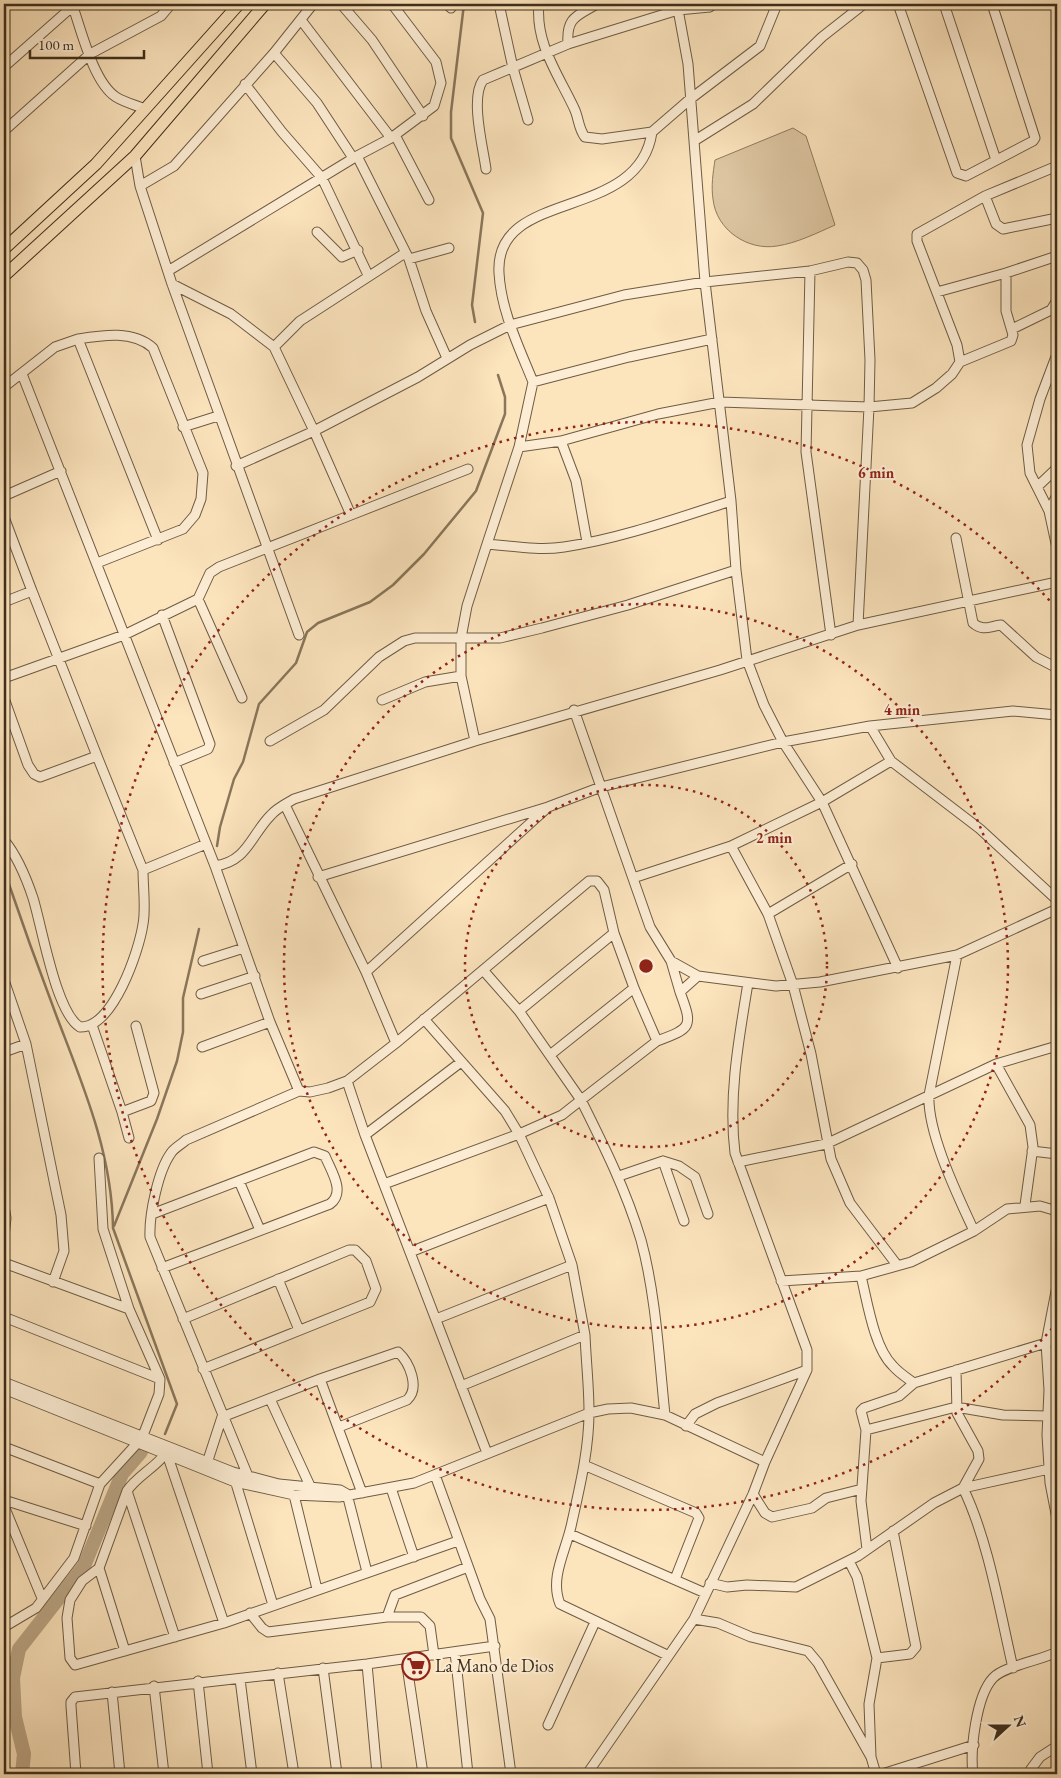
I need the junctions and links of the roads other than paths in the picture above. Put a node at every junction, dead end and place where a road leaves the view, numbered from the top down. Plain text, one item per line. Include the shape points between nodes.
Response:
1 (171, 4) edge
2 (239, 4) edge
3 (265, 4) edge
4 (313, 4) edge
5 (341, 4) edge
6 (392, 4) edge
7 (499, 4) edge
8 (539, 4) edge
9 (597, 4) edge
10 (777, 4) edge
11 (864, 4) edge
12 (898, 4) edge
13 (944, 4) edge
14 (992, 4) edge
15 (73, 5) edge
16 (677, 7) edge
17 (710, 8) dead end
18 (301, 20) junction
19 (568, 44) junction
20 (274, 53) junction
21 (90, 54) junction
22 (546, 54) junction
23 (4, 67) edge
24 (513, 68) junction
25 (245, 84) junction
26 (689, 100) junction
27 (144, 109) junction
28 (423, 116) junction
29 (528, 120) dead end
30 (4, 131) edge
31 (652, 132) junction
32 (393, 137) junction
33 (694, 141) junction
34 (135, 156) junction
35 (355, 157) junction
36 (996, 160) junction
37 (1056, 168) edge
38 (486, 169) dead end
39 (322, 178) junction
40 (140, 186) junction
41 (985, 196) junction
42 (429, 200) dead end
43 (1057, 218) edge
44 (317, 232) dead end
45 (450, 248) dead end
46 (4, 249) edge
47 (358, 250) junction
48 (407, 256) junction
49 (1057, 256) edge
50 (168, 271) junction
51 (810, 271) junction
52 (1006, 273) junction
53 (368, 275) junction
54 (4, 276) edge
55 (705, 282) junction
56 (172, 284) junction
57 (937, 292) junction
58 (1057, 300) edge
59 (510, 325) junction
60 (1012, 329) junction
61 (78, 338) junction
62 (712, 339) junction
63 (274, 347) junction
64 (1057, 354) edge
65 (448, 358) junction
66 (960, 362) junction
67 (22, 374) junction
68 (533, 382) junction
69 (4, 387) edge
70 (720, 402) junction
71 (807, 404) junction
72 (869, 407) junction
73 (218, 416) junction
74 (184, 427) junction
75 (314, 431) junction
76 (562, 441) junction
77 (519, 446) junction
78 (236, 466) junction
79 (1057, 468) edge
80 (468, 469) dead end
81 (61, 472) junction
82 (1037, 487) junction
83 (1057, 495) edge
84 (4, 496) edge
85 (731, 501) junction
86 (1049, 511) junction
87 (351, 514) junction
88 (4, 517) edge
89 (956, 538) dead end
90 (158, 540) junction
91 (587, 542) junction
92 (487, 544) junction
93 (1057, 548) edge
94 (267, 550) junction
95 (97, 563) junction
96 (736, 570) junction
97 (1057, 582) edge
98 (32, 591) junction
99 (198, 598) junction
100 (968, 601) junction
101 (4, 602) edge
102 (162, 615) junction
103 (858, 626) junction
104 (124, 635) junction
105 (299, 635) dead end
106 (831, 635) junction
107 (461, 638) junction
108 (60, 657) junction
109 (747, 660) junction
110 (1057, 668) edge
111 (461, 676) junction
112 (4, 678) edge
113 (4, 698) edge
114 (242, 698) dead end
115 (382, 700) dead end
116 (574, 710) junction
117 (1057, 715) edge
118 (870, 726) junction
119 (475, 740) junction
120 (270, 741) dead end
121 (784, 742) junction
122 (97, 756) junction
123 (891, 761) junction
124 (174, 762) junction
125 (601, 787) junction
126 (822, 802) junction
127 (284, 804) junction
128 (548, 807) junction
129 (4, 840) edge
130 (206, 844) junction
131 (732, 846) junction
132 (852, 864) junction
133 (215, 866) junction
134 (143, 870) junction
135 (318, 877) junction
136 (633, 878) junction
137 (1057, 900) edge
138 (1057, 909) edge
139 (768, 914) junction
140 (614, 933) junction
141 (244, 948) junction
142 (957, 954) junction
143 (203, 961) dead end
144 (671, 961) junction
145 (898, 968) junction
146 (483, 970) junction
147 (366, 972) junction
148 (255, 976) junction
149 (698, 976) junction
150 (4, 980) edge
151 (748, 983) junction
152 (792, 984) junction
153 (634, 988) junction
154 (680, 992) junction
155 (201, 994) dead end
156 (519, 1011) junction
157 (424, 1019) junction
158 (270, 1022) junction
159 (92, 1025) junction
160 (136, 1026) dead end
161 (657, 1041) junction
162 (396, 1043) junction
163 (26, 1044) junction
164 (1057, 1046) edge
165 (202, 1047) dead end
166 (4, 1052) edge
167 (550, 1055) junction
168 (461, 1062) junction
169 (996, 1064) junction
170 (347, 1081) junction
171 (299, 1091) junction
172 (929, 1095) junction
173 (581, 1100) junction
174 (122, 1112) junction
175 (519, 1134) junction
176 (365, 1135) junction
177 (129, 1138) dead end
178 (826, 1144) junction
179 (1032, 1151) junction
180 (1057, 1154) edge
181 (99, 1158) dead end
182 (663, 1161) junction
183 (738, 1162) junction
184 (620, 1176) junction
185 (239, 1181) junction
186 (384, 1184) junction
187 (550, 1198) junction
188 (1025, 1205) junction
189 (4, 1206) edge
190 (1057, 1210) edge
191 (152, 1214) junction
192 (708, 1214) dead end
193 (684, 1221) dead end
194 (260, 1230) junction
195 (974, 1231) junction
196 (4, 1237) edge
197 (410, 1252) junction
198 (4, 1263) edge
199 (572, 1265) junction
200 (897, 1266) junction
201 (162, 1268) junction
202 (861, 1276) junction
203 (278, 1279) junction
204 (53, 1282) junction
205 (781, 1282) junction
206 (1057, 1286) edge
207 (129, 1309) junction
208 (4, 1317) edge
209 (183, 1319) junction
210 (436, 1319) junction
211 (299, 1330) junction
212 (585, 1335) junction
213 (1057, 1338) edge
214 (1046, 1344) junction
215 (203, 1369) junction
216 (807, 1370) junction
217 (956, 1370) junction
218 (160, 1379) junction
219 (320, 1379) junction
220 (4, 1382) edge
221 (914, 1383) junction
222 (461, 1386) junction
223 (4, 1389) edge
224 (270, 1399) junction
225 (956, 1407) junction
226 (589, 1414) junction
227 (665, 1415) junction
228 (1047, 1416) junction
229 (222, 1418) junction
230 (686, 1426) junction
231 (338, 1427) junction
232 (866, 1430) junction
233 (1057, 1433) edge
234 (1046, 1435) junction
235 (139, 1440) junction
236 (4, 1447) edge
237 (168, 1450) junction
238 (487, 1453) junction
239 (208, 1460) junction
240 (765, 1462) junction
241 (584, 1465) junction
242 (1049, 1469) junction
243 (233, 1472) junction
244 (435, 1474) junction
245 (248, 1480) junction
246 (235, 1482) junction
247 (1054, 1482) edge
248 (100, 1484) junction
249 (390, 1488) junction
250 (963, 1488) junction
251 (862, 1489) junction
252 (128, 1491) junction
253 (311, 1492) junction
254 (362, 1493) junction
255 (347, 1494) junction
256 (753, 1494) junction
257 (294, 1495) junction
258 (4, 1500) edge
259 (4, 1506) edge
260 (1057, 1520) edge
261 (86, 1526) junction
262 (893, 1531) junction
263 (570, 1534) junction
264 (458, 1541) junction
265 (866, 1549) junction
266 (414, 1557) junction
267 (849, 1561) junction
268 (468, 1567) junction
269 (99, 1568) junction
270 (367, 1572) junction
271 (675, 1579) junction
272 (710, 1583) junction
273 (317, 1589) junction
274 (705, 1593) junction
275 (42, 1598) junction
276 (273, 1605) junction
277 (250, 1613) junction
278 (387, 1617) junction
279 (694, 1619) junction
280 (595, 1622) junction
281 (224, 1623) junction
282 (4, 1628) edge
283 (175, 1637) junction
284 (495, 1646) junction
285 (125, 1651) junction
286 (455, 1652) junction
287 (1057, 1652) edge
288 (434, 1655) junction
289 (667, 1655) junction
290 (878, 1658) junction
291 (406, 1659) junction
292 (367, 1664) junction
293 (323, 1668) junction
294 (1013, 1668) junction
295 (278, 1673) junction
296 (240, 1679) junction
297 (198, 1681) junction
298 (154, 1686) junction
299 (112, 1692) junction
300 (548, 1725) dead end
301 (974, 1745) junction
302 (1057, 1746) edge
303 (871, 1757) junction
304 (76, 1774) edge
305 (120, 1774) edge
306 (164, 1774) edge
307 (208, 1774) edge
308 (252, 1774) edge
309 (294, 1774) edge
310 (337, 1774) edge
311 (378, 1774) edge
312 (423, 1774) edge
313 (468, 1774) edge
314 (511, 1774) edge
315 (587, 1774) edge
316 (876, 1774) edge
317 (882, 1774) edge
318 (974, 1774) edge
319 (1033, 1774) edge

1 - 21 street via 161,16
2 - 27 main road
3 - 34 main road
4 - 18 street
5 - 28 street via 372,40
6 - 28 street via 436,62 440,75 434,106
7 - 24 street
8 - 22 street via 537,22
9 - 19 street via 570,20
10 - 26 street via 760,46
11 - 33 street via 822,37 753,104
12 - 36 street via 957,173 966,176
13 - 36 street
14 - 36 street via 1036,134 1033,141
15 - 21 street
15 - 23 street
16 - 17 street
16 - 19 street
16 - 26 street via 688,64
18 - 20 street
18 - 32 street
19 - 22 street
20 - 25 street
20 - 35 street via 317,103
21 - 27 street via 106,88 117,97
21 - 30 street
22 - 24 street
22 - 31 street via 570,99 585,137 602,139
24 - 29 street
24 - 38 street via 483,80 478,86
25 - 39 street
25 - 40 street via 174,166
26 - 31 street
26 - 33 street
27 - 46 main road via 96,164
28 - 32 street
31 - 59 street via 643,158 621,182 535,217 510,235 502,251 498,272
32 - 35 street
32 - 42 street
33 - 55 street
34 - 40 street
34 - 54 main road
35 - 39 street
35 - 48 street
37 - 41 street
39 - 47 street
39 - 50 street
40 - 50 street
41 - 43 street via 996,224 1003,229
41 - 57 street via 917,234
44 - 47 street via 342,257
45 - 48 street
47 - 53 street
48 - 53 street
48 - 65 street via 426,311
49 - 52 street
50 - 56 street
51 - 55 street
51 - 71 street
51 - 72 street via 848,262 857,263 863,270 870,360
52 - 57 street
52 - 60 street via 1006,311
53 - 63 street via 300,321
55 - 59 street via 624,295
55 - 62 street
56 - 63 street via 231,314
56 - 73 street
57 - 66 street
58 - 60 street via 1051,310
59 - 65 street
59 - 68 street
60 - 66 street via 1011,341
61 - 67 street via 55,348
61 - 74 street via 112,334 147,342 153,348
61 - 90 street
62 - 68 street
62 - 70 street
63 - 75 street
64 - 82 street via 1027,445 1030,472
65 - 75 street
66 - 72 street via 936,388 912,403
67 - 69 street
67 - 81 street
68 - 77 street
70 - 71 street
70 - 76 street via 658,414
70 - 85 street
71 - 72 street
71 - 106 street via 806,452
72 - 103 street
73 - 74 street
73 - 78 street
74 - 90 street via 203,473 201,499 183,529
75 - 78 street
75 - 87 street
76 - 77 street
76 - 91 street via 578,490
77 - 92 street
78 - 94 street
79 - 82 street
80 - 87 street
81 - 84 street
81 - 95 street
82 - 86 street
83 - 86 street
85 - 91 street via 654,526
85 - 96 street
86 - 93 street
87 - 94 street
88 - 98 street
89 - 100 street
90 - 95 street
91 - 92 street via 546,549
92 - 107 street via 467,606
94 - 99 street via 210,573
94 - 105 street
95 - 104 street
96 - 107 street via 628,605 533,630 500,638
96 - 109 street
97 - 100 street
98 - 101 street
98 - 108 street
99 - 102 street
99 - 114 street
100 - 103 street
100 - 110 street via 973,623 978,628 1001,625 1036,657
102 - 104 street
102 - 124 street via 210,744 208,749
103 - 106 street
104 - 108 street
104 - 124 street
106 - 109 street
107 - 111 street
107 - 120 street via 404,641 379,656 324,710
108 - 112 street
108 - 122 street
109 - 116 street
109 - 121 street via 764,705
111 - 115 street via 425,682
111 - 119 street
113 - 122 street via 34,774 40,777
116 - 119 street
116 - 125 street
117 - 118 street via 1013,711
118 - 121 street
118 - 123 street
119 - 127 street
121 - 125 street
121 - 126 street
122 - 134 street
123 - 126 street
123 - 137 street via 980,829
124 - 130 street
125 - 128 street
125 - 136 street
126 - 131 street
126 - 132 street
127 - 133 street via 271,814 239,858 228,865
127 - 135 street
128 - 135 street
128 - 147 street
129 - 159 street via 15,855 33,899 64,1007 76,1025
130 - 133 street
130 - 134 street
131 - 136 street
131 - 139 street
132 - 139 street
132 - 145 street
133 - 141 street
134 - 159 street via 144,922 137,955 116,998
135 - 147 street
136 - 144 street via 650,927
138 - 142 street
139 - 152 street
140 - 146 street via 604,890 597,881 589,881
140 - 153 street
140 - 156 street
141 - 143 street
141 - 148 street
142 - 145 street
142 - 172 street
144 - 149 street
144 - 154 street
145 - 152 street
146 - 156 street
146 - 157 street
147 - 162 street
148 - 155 street
148 - 158 street
149 - 151 street
149 - 154 street
150 - 163 street
151 - 152 street
151 - 183 street via 738,1044 732,1132
152 - 178 street via 811,1054
153 - 161 street
153 - 167 street
154 - 161 street via 688,1023 682,1032
156 - 167 street
157 - 162 street
157 - 168 street
158 - 165 street
158 - 171 street
159 - 174 street
160 - 174 street via 154,1093 150,1101
161 - 173 street
162 - 170 street
163 - 166 street
163 - 204 street via 64,1233 64,1251
164 - 169 street
167 - 173 street
168 - 175 street via 505,1111
168 - 176 street
169 - 172 street
169 - 179 street via 1030,1125
170 - 171 street via 310,1092
170 - 176 street
171 - 191 street via 186,1140 171,1152 161,1174
172 - 178 street
172 - 195 street via 928,1111 943,1157
173 - 175 street via 562,1115
173 - 184 street
174 - 177 street
175 - 186 street
175 - 187 street
176 - 186 street
178 - 183 street
178 - 200 street via 850,1203
179 - 180 street
179 - 188 street
181 - 207 street via 103,1229
182 - 184 street
182 - 192 street via 679,1166 695,1177
182 - 193 street
183 - 205 street
184 - 227 street via 648,1276
185 - 191 street
185 - 194 street
185 - 194 street via 314,1152 324,1156 338,1190 335,1200
186 - 197 street
187 - 197 street
187 - 199 street
188 - 190 street
188 - 195 street via 1007,1209
189 - 196 street
191 - 201 street via 150,1237
194 - 201 street
195 - 200 street
197 - 210 street
198 - 204 street
199 - 210 street
199 - 212 street
200 - 202 street
201 - 209 street
202 - 205 street
202 - 221 street via 882,1349 891,1365
203 - 209 street
203 - 211 street
203 - 211 street via 349,1250 355,1250 366,1261 376,1289 370,1302
204 - 207 street
205 - 216 street via 806,1350
206 - 214 street
207 - 218 street
208 - 218 street
209 - 215 street
210 - 222 street
211 - 215 street
212 - 222 street
212 - 226 street
213 - 214 street
214 - 217 street
214 - 228 street
215 - 229 street
216 - 230 street via 717,1403 695,1414
216 - 240 street
217 - 221 street
217 - 225 street
218 - 235 street via 159,1394
219 - 224 street
219 - 231 street
219 - 231 street via 398,1352 414,1381 412,1396 407,1400
220 - 235 street
221 - 232 street via 899,1396 863,1409 861,1413
222 - 238 street
223 - 235 street
224 - 229 street
224 - 253 street
225 - 228 street via 1004,1415
225 - 232 street
225 - 250 street via 979,1459
226 - 227 street via 631,1408
226 - 238 street
226 - 241 street
227 - 230 street
228 - 234 street
229 - 239 street
229 - 245 street
230 - 240 street
231 - 254 street
232 - 251 street
233 - 234 street
234 - 242 street
235 - 237 street
235 - 248 street
236 - 248 street
237 - 239 street
237 - 246 street
237 - 252 street via 134,1480
237 - 281 street
238 - 244 street
239 - 243 street
240 - 256 street
241 - 263 street
241 - 271 street via 696,1513 699,1518
242 - 247 street
242 - 250 street
243 - 245 street
243 - 246 street
244 - 249 street
244 - 264 street
245 - 246 street
245 - 253 street
245 - 257 street via 273,1492
246 - 276 street
247 - 260 street
248 - 261 street
249 - 254 street
249 - 266 street
250 - 262 street
250 - 294 street via 992,1577
251 - 256 street via 826,1498 812,1508 772,1517 765,1513
251 - 265 street
252 - 269 street
252 - 283 street
253 - 255 street via 339,1497
253 - 257 street
254 - 255 street
255 - 270 street
256 - 272 street
257 - 273 street
258 - 261 street
259 - 275 street
261 - 275 street via 74,1558
262 - 265 street
262 - 290 street via 916,1647 910,1654
263 - 271 street
263 - 280 street via 556,1576 556,1595 560,1604
264 - 266 street
264 - 268 street
265 - 267 street
266 - 270 street
267 - 272 street via 796,1587 727,1587
267 - 290 street via 857,1577
268 - 278 street via 395,1594
268 - 284 street via 490,1620
269 - 285 street
269 - 285 street via 82,1581 70,1600 67,1618 70,1658 80,1665
270 - 273 street
271 - 274 street
272 - 274 street
273 - 276 street
274 - 279 street
275 - 282 street via 36,1608
276 - 277 street
277 - 278 street via 268,1632
277 - 281 street
278 - 288 street via 425,1619 430,1626
279 - 289 street
279 - 303 street via 718,1623 751,1637 808,1651
280 - 289 street via 628,1634
280 - 300 street
281 - 283 street
283 - 285 street
284 - 286 street
284 - 314 street
286 - 288 street
286 - 313 street
287 - 294 street
288 - 291 street
289 - 315 street
290 - 303 street via 869,1704
291 - 292 street
291 - 312 street
292 - 293 street
292 - 311 street
293 - 295 street
293 - 310 street
294 - 301 street via 993,1677 982,1700
295 - 296 street
295 - 309 street
296 - 297 street
296 - 308 street
297 - 298 street
297 - 307 street
298 - 299 street
298 - 306 street
299 - 304 street via 76,1697 71,1702
299 - 305 street
301 - 317 street
301 - 318 street
302 - 319 street via 1033,1763
303 - 316 street

